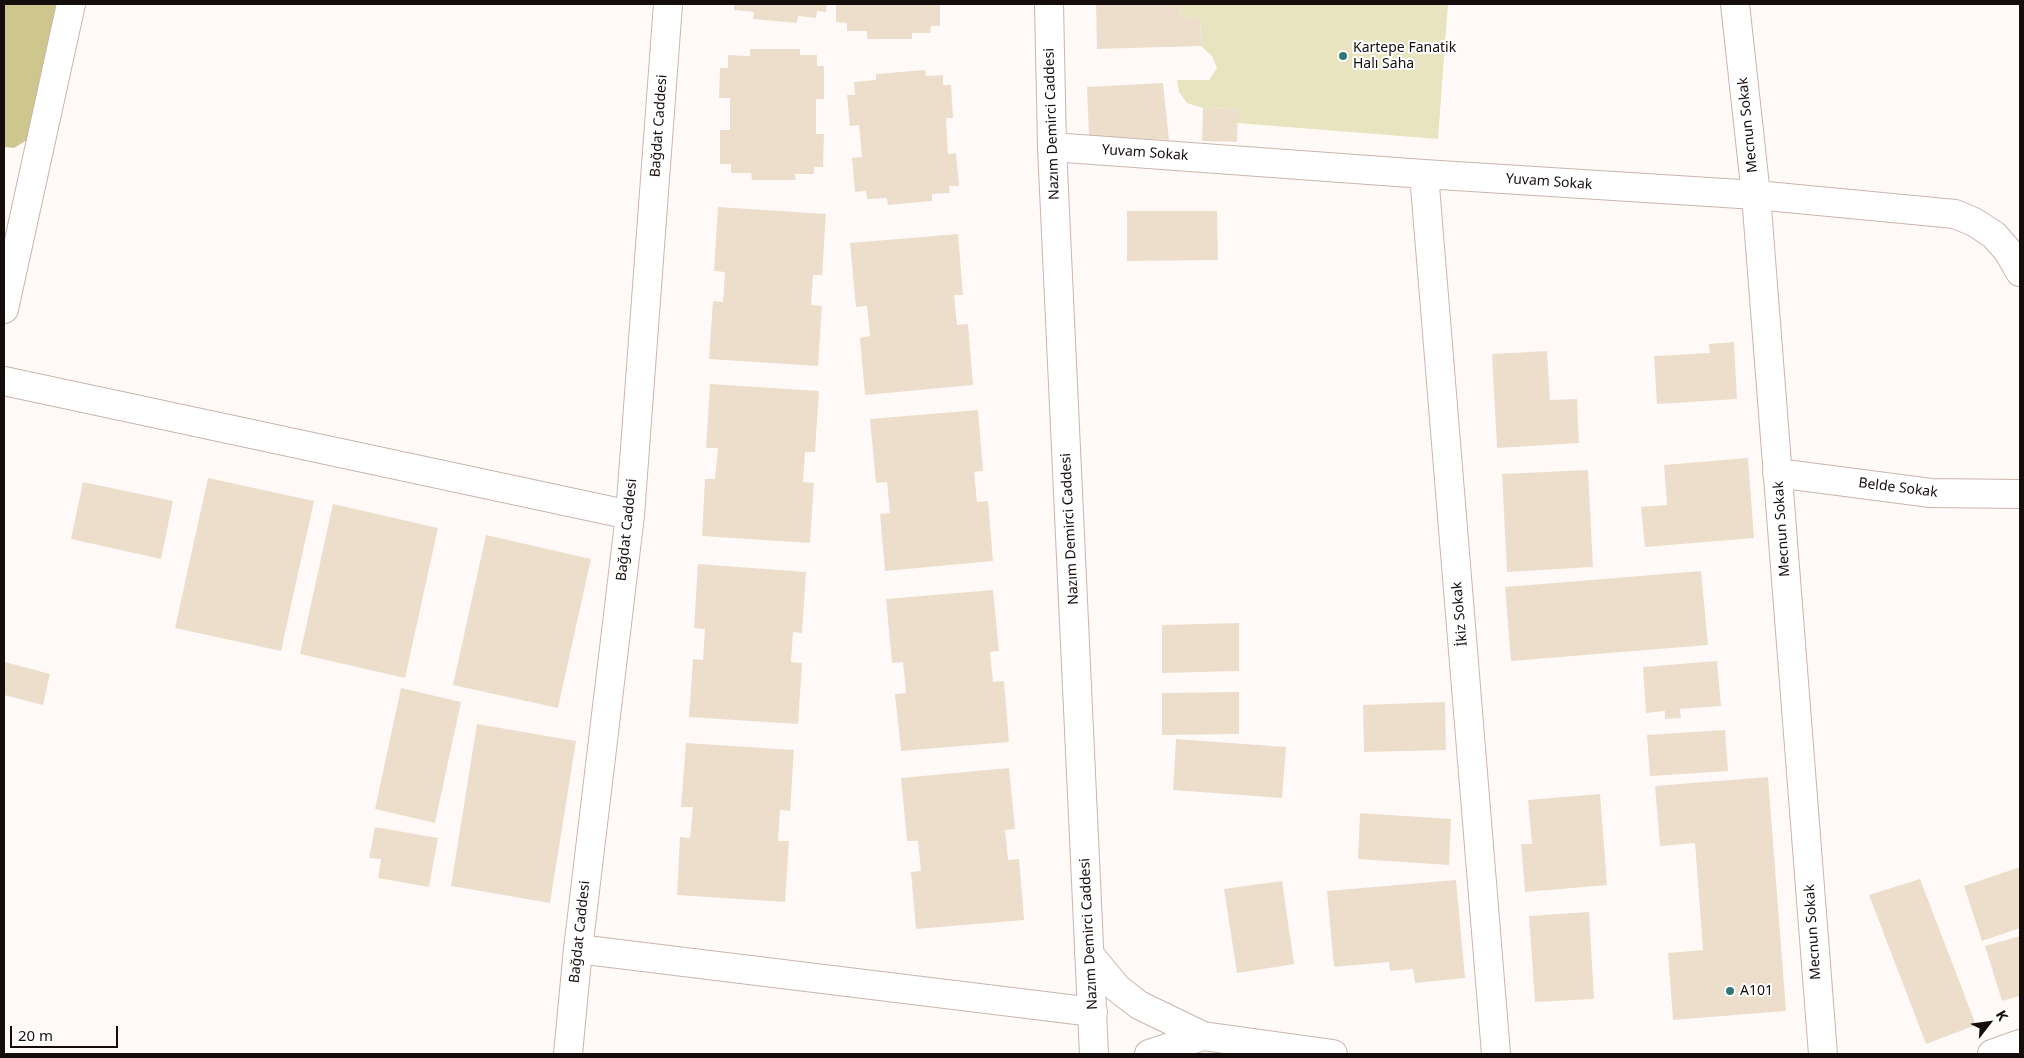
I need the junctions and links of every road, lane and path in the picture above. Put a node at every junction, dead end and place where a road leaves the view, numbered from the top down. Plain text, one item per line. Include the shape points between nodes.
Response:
1 (71, 4) edge
2 (668, 4) edge
3 (1049, 4) edge
4 (1735, 4) edge
5 (1052, 147) junction
6 (1424, 174) junction
7 (1756, 195) junction
8 (2020, 272) edge
9 (4, 309) edge
10 (4, 381) edge
11 (1777, 473) junction
12 (2020, 494) edge
13 (630, 515) junction
14 (578, 949) junction
15 (1089, 954) junction
16 (1093, 1012) junction
17 (1203, 1036) junction
18 (2020, 1044) edge
19 (568, 1054) edge
20 (1094, 1054) edge
21 (1149, 1054) edge
22 (1333, 1054) edge
23 (1496, 1054) edge
24 (1823, 1054) edge
25 (1992, 1054) edge

1 - 9 street
2 - 13 street, Bağdat Caddesi
3 - 5 street, Nazım Demirci Caddesi
4 - 7 street, Mecnun Sokak
5 - 6 street, Yuvam Sokak
5 - 15 street, Nazım Demirci Caddesi
6 - 7 street, Yuvam Sokak
6 - 23 street, İkiz Sokak
7 - 8 street, Yuvam Sokak via 1955,214 1994,235
7 - 11 street, Mecnun Sokak
10 - 13 street
11 - 12 street, Belde Sokak via 1931,493
11 - 24 street, Mecnun Sokak
13 - 14 street, Bağdat Caddesi
14 - 16 street
14 - 19 street, Bağdat Caddesi
15 - 16 street, Nazım Demirci Caddesi
15 - 17 street via 1118,988 1139,1005
16 - 20 street, Nazım Demirci Caddesi
17 - 21 street
17 - 22 street
18 - 25 street

